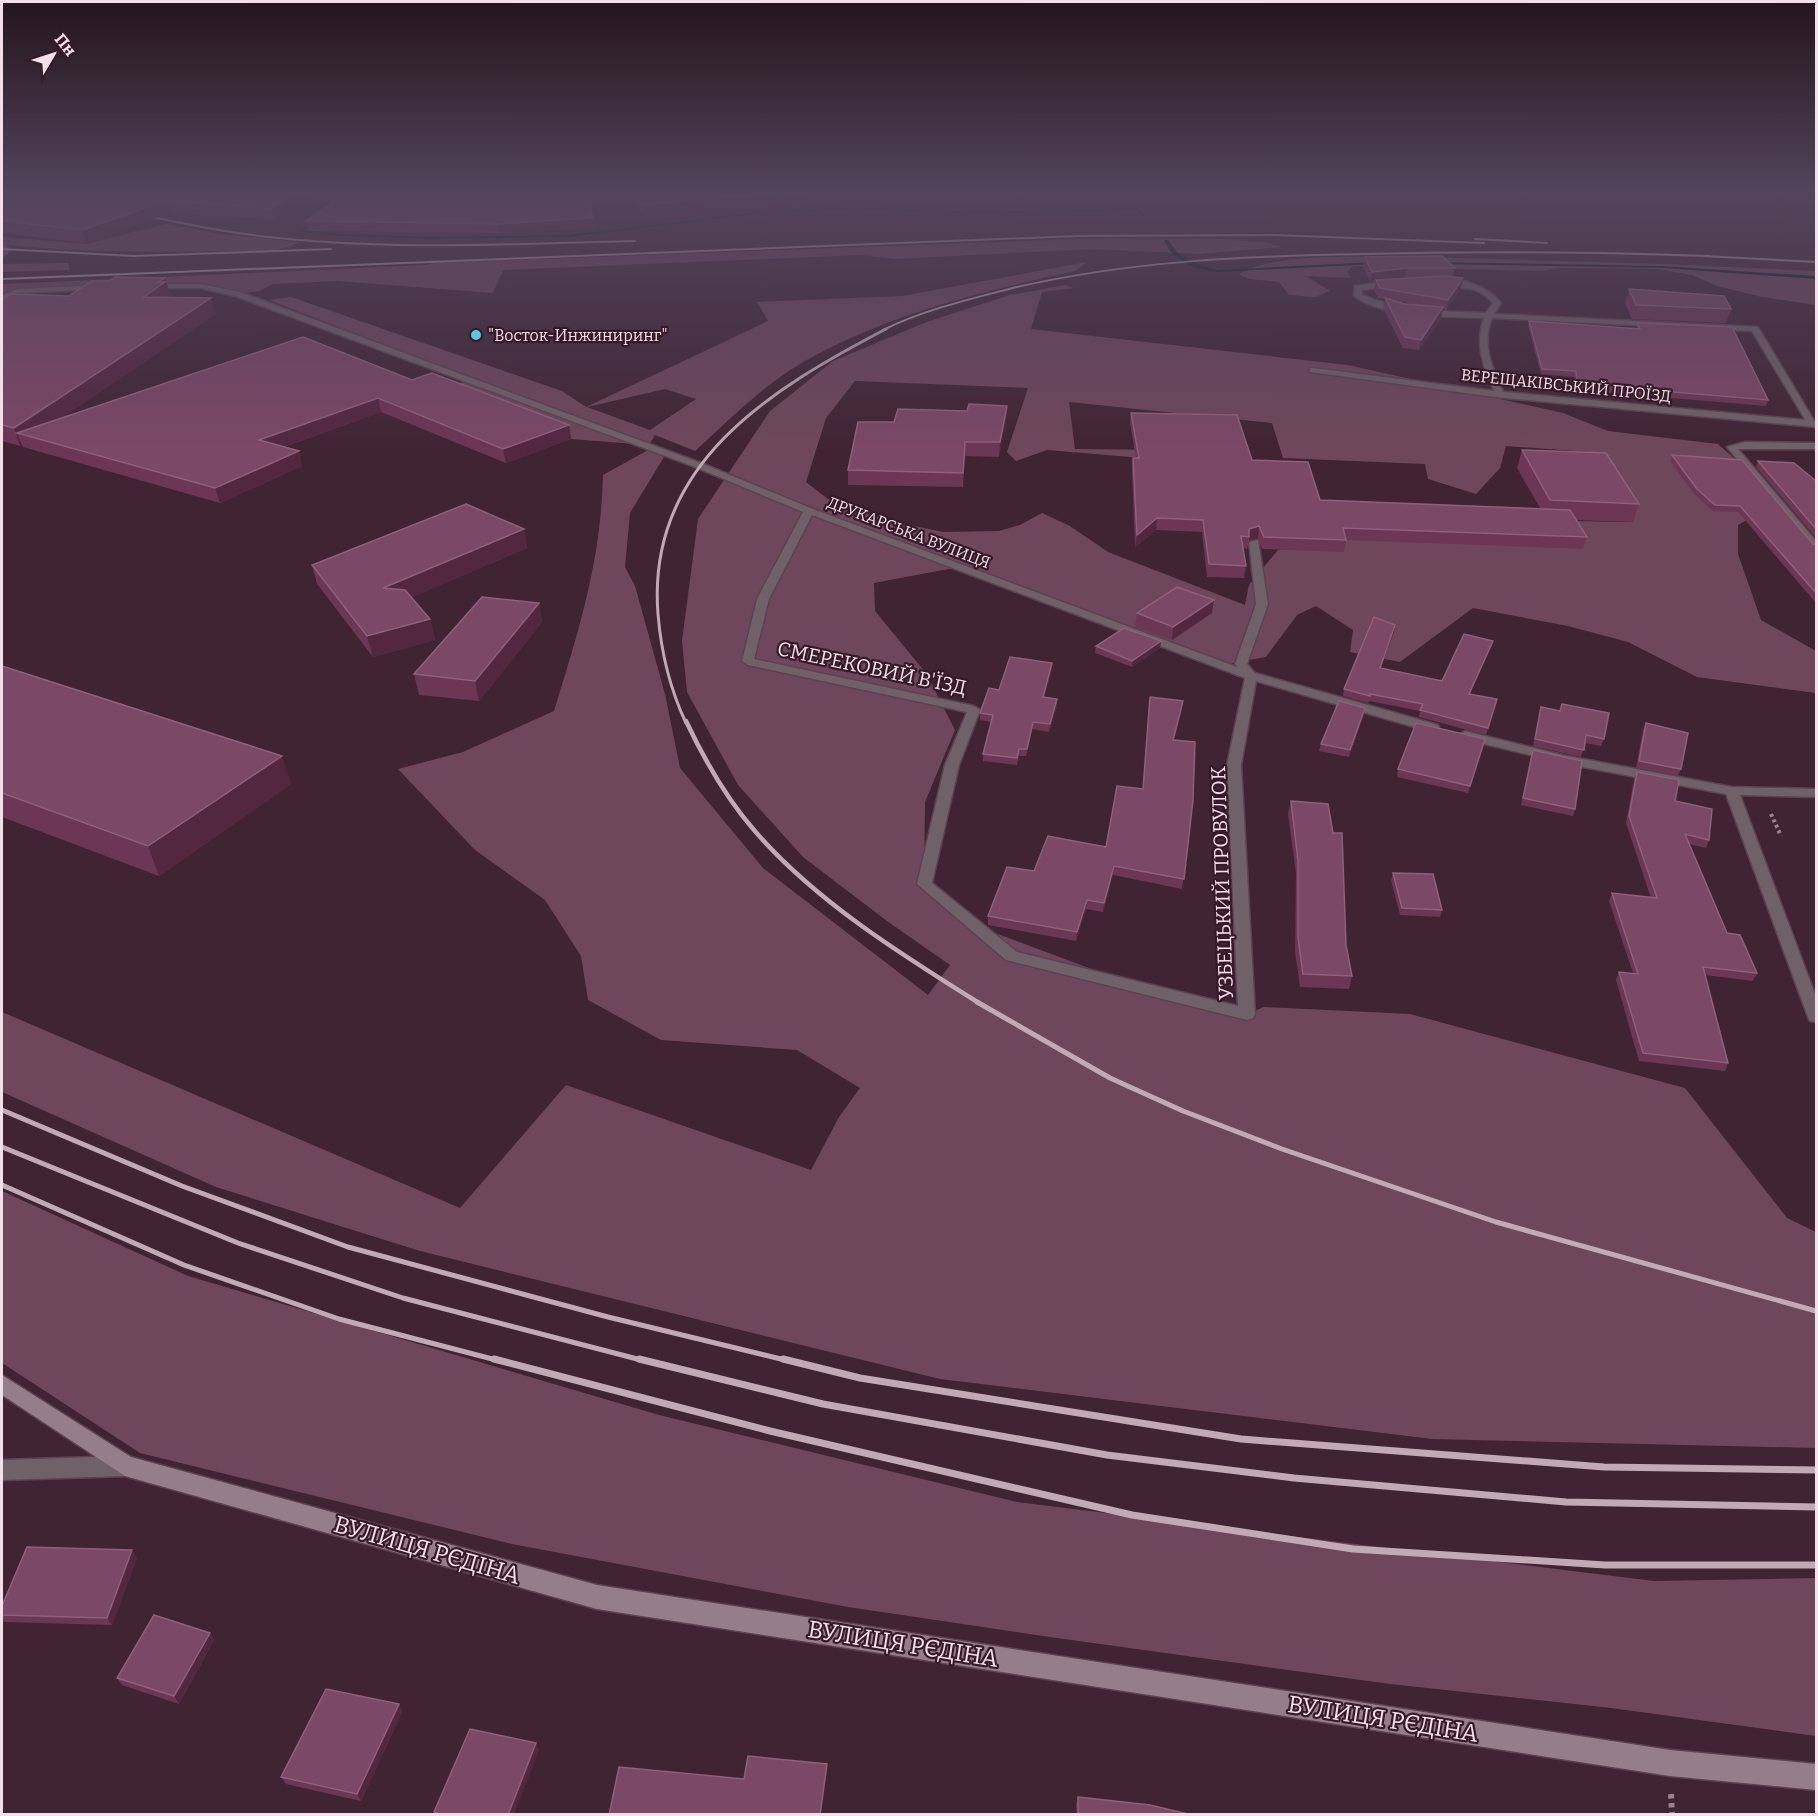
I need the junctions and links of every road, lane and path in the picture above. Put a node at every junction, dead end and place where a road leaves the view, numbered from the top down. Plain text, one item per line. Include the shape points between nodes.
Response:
1 (1400, 283) edge
2 (1434, 283) edge
3 (116, 287) edge
4 (138, 287) edge
5 (2, 297) edge
6 (1486, 316) junction
7 (1313, 370) dead end
8 (1500, 394) junction
9 (1814, 424) edge
10 (1816, 446) edge
11 (809, 511) junction
12 (1254, 542) edge
13 (1816, 547) edge
14 (1251, 676) junction
15 (1442, 730) edge
16 (1453, 733) edge
17 (1732, 791) junction
18 (1816, 793) edge
19 (1247, 1014) joint
20 (1816, 1017) edge
21 (2, 1384) edge
22 (124, 1466) junction
23 (2, 1470) edge
24 (1816, 1778) edge

1 - 6 street via 1358,288 1358,296 1413,312
2 - 6 street via 1458,283 1488,292 1497,303
3 - 5 street via 17,291
4 - 11 street, ДРУКАРСЬКА ВУЛИЦЯ via 200,286 237,294 698,465
6 - 8 street via 1483,356
6 - 9 street via 1755,329
7 - 8 street, ВЕРЕЩАКІВСЬКИЙ ПРОЇЗД
8 - 9 street, ВЕРЕЩАКІВСЬКИЙ ПРОЇЗД
10 - 13 street via 1732,447
11 - 14 street, ДРУКАРСЬКА ВУЛИЦЯ
11 - 19 street, СМЕРЕКОВИЙ В'ЇЗД via 763,599 748,661 974,710 952,765 924,884 1012,956
12 - 14 street, УЗБЕЦЬКИЙ ПРОВУЛОК via 1262,604 1241,664
14 - 15 street, ДРУКАРСЬКА ВУЛИЦЯ
14 - 19 street, УЗБЕЦЬКИЙ ПРОВУЛОК via 1234,765
16 - 17 street via 1567,760
17 - 18 street
17 - 20 street
21 - 22 main road
22 - 23 street, ВУЛИЦЯ РЄДІНА
22 - 24 main road, ВУЛИЦЯ РЄДІНА via 597,1597 1670,1763

